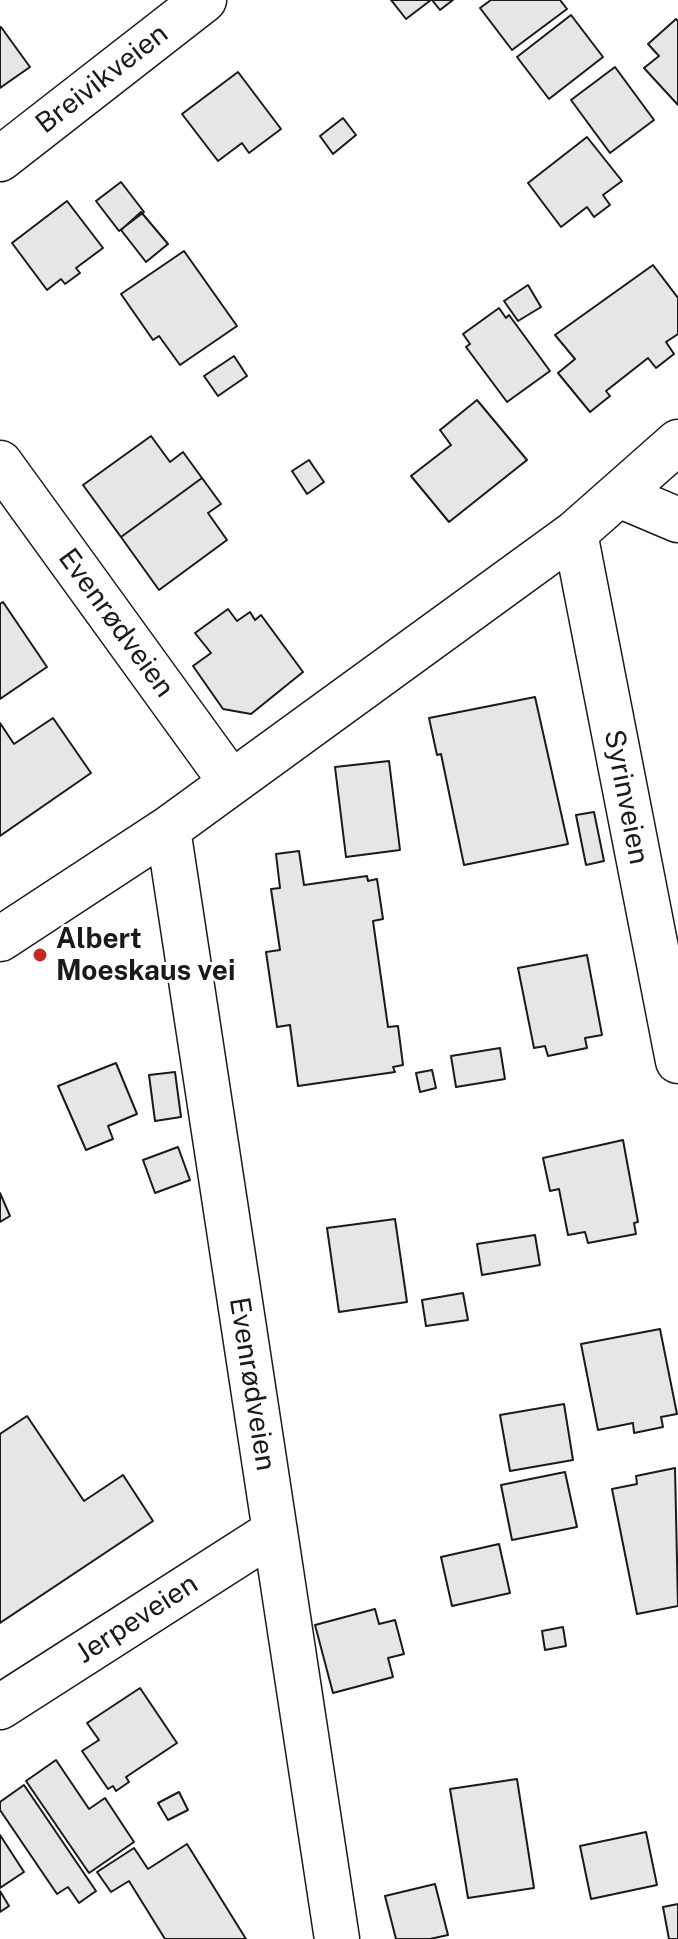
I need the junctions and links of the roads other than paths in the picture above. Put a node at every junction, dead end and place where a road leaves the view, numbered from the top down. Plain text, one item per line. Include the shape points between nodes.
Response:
1 (204, 0) edge
2 (0, 159) edge
3 (678, 442) edge
4 (0, 463) edge
5 (619, 495) junction
6 (678, 520) edge
7 (575, 533) junction
8 (231, 782) junction
9 (168, 829) junction
10 (0, 939) edge
11 (678, 1061) edge
12 (275, 1531) junction
13 (0, 1707) edge
14 (337, 1939) edge

1 - 2 street, Breivikveien
3 - 5 street
4 - 8 street, Evenrødveien
5 - 6 street
5 - 7 street
7 - 8 street
7 - 11 street, Syrinveien
8 - 9 street
9 - 10 street
9 - 12 street, Evenrødveien
12 - 13 street, Jerpeveien
12 - 14 street, Evenrødveien

